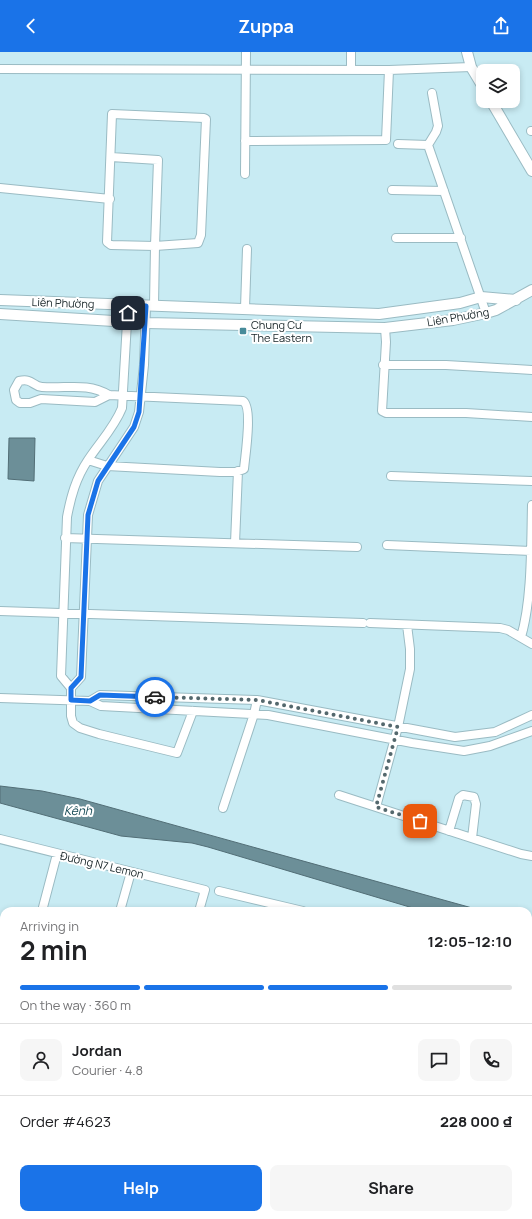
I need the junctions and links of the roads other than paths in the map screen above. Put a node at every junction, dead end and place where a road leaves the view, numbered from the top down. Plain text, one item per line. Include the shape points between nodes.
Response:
1 (246, 52) edge
2 (352, 52) edge
3 (467, 52) edge
4 (471, 67) junction
5 (0, 69) edge
6 (351, 69) junction
7 (247, 70) junction
8 (389, 70) junction
9 (476, 75) edge
10 (432, 93) dead end
11 (495, 108) edge
12 (245, 141) junction
13 (398, 144) dead end
14 (428, 145) junction
15 (111, 157) junction
16 (532, 171) edge
17 (245, 174) dead end
18 (0, 188) edge
19 (392, 190) dead end
20 (444, 191) junction
21 (110, 199) junction
22 (396, 238) dead end
23 (461, 238) junction
24 (155, 246) junction
25 (247, 249) dead end
26 (532, 290) edge
27 (481, 297) junction
28 (0, 300) edge
29 (516, 300) junction
30 (128, 305) junction
31 (150, 306) junction
32 (245, 308) junction
33 (486, 313) junction
34 (0, 314) edge
35 (128, 321) junction
36 (146, 323) junction
37 (385, 328) junction
38 (384, 365) junction
39 (532, 370) edge
40 (109, 395) junction
41 (124, 396) junction
42 (142, 397) junction
43 (532, 416) edge
44 (88, 460) junction
45 (107, 466) junction
46 (238, 471) junction
47 (391, 476) dead end
48 (532, 481) edge
49 (532, 505) edge
50 (65, 538) junction
51 (86, 539) junction
52 (235, 543) junction
53 (387, 545) dead end
54 (356, 547) dead end
55 (531, 551) junction
56 (0, 611) edge
57 (63, 613) junction
58 (84, 614) junction
59 (407, 625) junction
60 (520, 637) junction
61 (532, 644) edge
62 (71, 688) junction
63 (0, 698) edge
64 (71, 700) junction
65 (257, 700) junction
66 (90, 701) junction
67 (193, 711) junction
68 (254, 714) junction
69 (532, 715) edge
70 (398, 727) junction
71 (532, 730) edge
72 (394, 740) junction
73 (339, 795) dead end
74 (376, 807) junction
75 (222, 808) dead end
76 (449, 831) junction
77 (472, 838) junction
78 (0, 839) edge
79 (57, 854) junction
80 (532, 856) edge
81 (131, 872) junction
82 (219, 890) dead end
83 (43, 907) edge
84 (121, 907) edge
85 (200, 907) edge
86 (287, 907) edge

1 - 7 street
2 - 6 street
3 - 4 street
4 - 8 street
4 - 9 street
5 - 7 street
6 - 7 street
6 - 8 street
7 - 12 street
8 - 12 street via 386,140
10 - 14 street via 438,126
11 - 16 street
12 - 17 street
13 - 14 street
14 - 20 street
15 - 21 street
15 - 24 street via 158,160
15 - 24 street via 112,114 206,119 200,242
18 - 21 street
19 - 20 street
20 - 23 street
21 - 24 street via 108,244
22 - 23 street
23 - 27 street
24 - 31 street
25 - 32 street
26 - 29 street
27 - 29 street, Liên Phường
27 - 32 street, Liên Phường via 460,303 379,314
27 - 33 street
28 - 30 street, Liên Phường
29 - 33 street, Liên Phường
30 - 31 street, Liên Phường
30 - 35 street
31 - 32 street, Liên Phường
31 - 36 street
33 - 37 street, Liên Phường via 453,320
34 - 35 street, Liên Phường
35 - 36 street, Liên Phường
35 - 41 street
36 - 37 street, Liên Phường
36 - 42 street
37 - 38 street
38 - 39 street via 446,365
38 - 43 street via 381,408 386,413
40 - 40 street via 96,388 41,387 32,381 24,380 19,381 14,390 16,400 20,403 41,399 95,402
40 - 41 street
41 - 42 street
41 - 44 street via 117,420
42 - 45 street via 134,427
42 - 46 street via 246,403 247,447 244,469
44 - 45 street
44 - 50 street via 72,493
45 - 46 street
45 - 51 street via 92,498
46 - 52 street
47 - 48 street
49 - 55 street
50 - 51 street
50 - 57 street
51 - 52 street
51 - 58 street
52 - 54 street
53 - 55 street
55 - 60 street via 527,620
56 - 57 street
57 - 58 street
57 - 62 street via 61,676
58 - 59 street
58 - 62 street via 81,677
59 - 60 street via 500,628
59 - 70 street via 410,669
60 - 61 street
62 - 64 street
63 - 64 street
64 - 66 street
64 - 67 street via 71,716 80,728 177,753
65 - 66 street via 100,695
65 - 68 street
65 - 70 street
66 - 67 street via 101,706
67 - 68 street
68 - 72 street
68 - 75 street
69 - 70 street via 496,732 474,736 455,737
70 - 72 street
71 - 72 street via 490,746 464,751
72 - 74 street
73 - 74 street
74 - 76 street
76 - 77 street
76 - 77 street via 460,798 463,795 474,796 476,804
77 - 80 street
78 - 79 street, Đường N7 Lemon
79 - 81 street, Đường N7 Lemon
79 - 83 street
81 - 84 street
81 - 85 street, Đường N7 Lemon via 205,890
82 - 86 street

